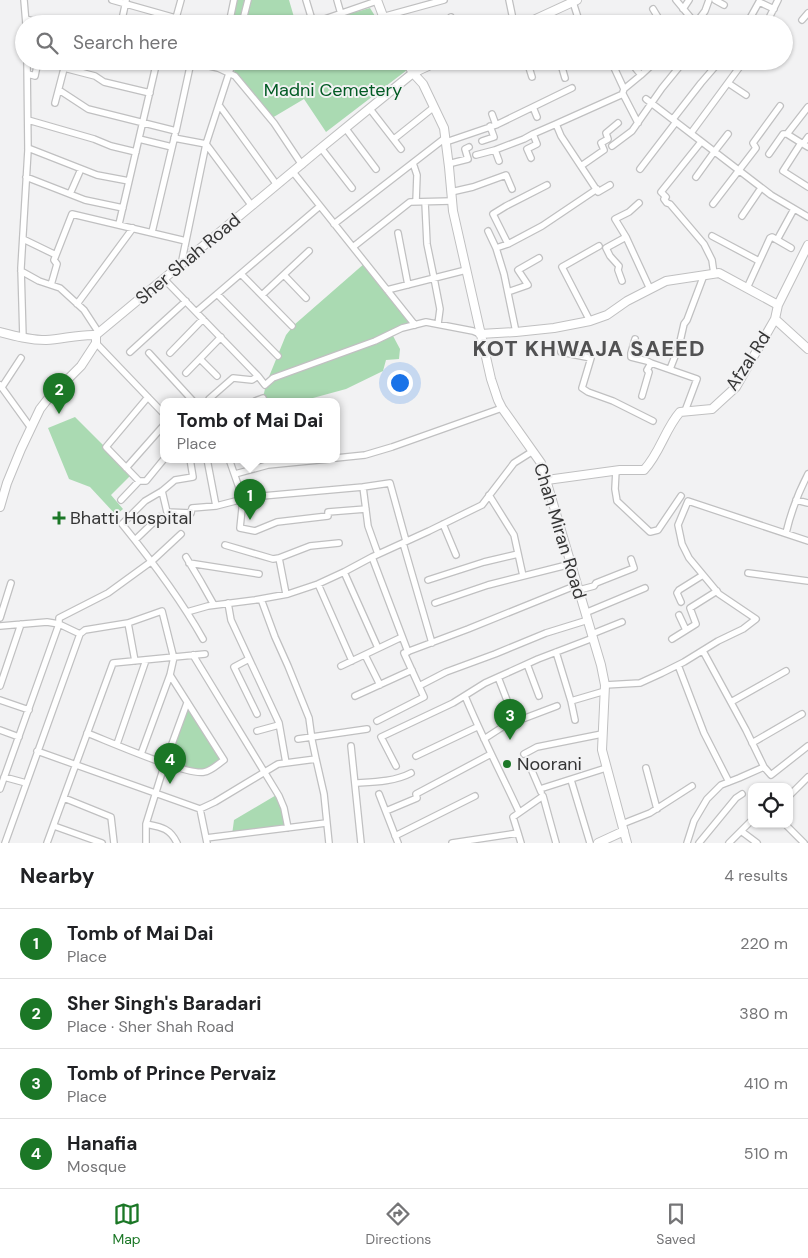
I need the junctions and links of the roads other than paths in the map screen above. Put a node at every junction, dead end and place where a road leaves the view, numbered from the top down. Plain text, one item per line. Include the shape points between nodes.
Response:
1 (24, 0) edge
2 (112, 0) edge
3 (181, 0) edge
4 (234, 0) edge
5 (248, 0) edge
6 (306, 0) edge
7 (337, 0) edge
8 (377, 0) edge
9 (444, 0) edge
10 (509, 0) edge
11 (676, 0) edge
12 (689, 0) edge
13 (709, 0) edge
14 (715, 0) edge
15 (778, 0) edge
16 (575, 1) edge
17 (126, 2) edge
18 (724, 5) dead end
19 (653, 9) dead end
20 (683, 9) junction
21 (774, 9) junction
22 (808, 13) edge
23 (341, 14) junction
24 (25, 15) edge
25 (123, 15) edge
26 (167, 15) edge
27 (177, 15) edge
28 (231, 15) edge
29 (244, 15) edge
30 (311, 15) edge
31 (338, 15) edge
32 (382, 15) edge
33 (399, 15) edge
34 (512, 15) edge
35 (544, 15) edge
36 (578, 15) edge
37 (657, 15) edge
38 (688, 15) edge
39 (702, 15) edge
40 (752, 15) edge
41 (771, 15) edge
42 (802, 20) dead end
43 (28, 70) edge
44 (36, 70) edge
45 (63, 70) edge
46 (72, 70) edge
47 (155, 70) edge
48 (188, 70) edge
49 (223, 70) edge
50 (231, 70) edge
51 (411, 70) edge
52 (419, 70) edge
53 (530, 70) edge
54 (563, 70) edge
55 (614, 70) edge
56 (637, 70) edge
57 (646, 70) edge
58 (677, 70) edge
59 (713, 70) edge
60 (737, 70) edge
61 (230, 73) junction
62 (413, 73) junction
63 (28, 74) junction
64 (641, 75) junction
65 (532, 77) dead end
66 (565, 78) dead end
67 (728, 83) junction
68 (572, 88) dead end
69 (58, 90) junction
70 (623, 92) junction
71 (150, 93) junction
72 (746, 95) dead end
73 (646, 98) dead end
74 (55, 103) dead end
75 (652, 103) junction
76 (218, 105) junction
77 (533, 106) junction
78 (780, 106) dead end
79 (434, 107) junction
80 (808, 107) edge
81 (370, 109) junction
82 (492, 114) dead end
83 (537, 117) dead end
84 (28, 120) junction
85 (675, 120) junction
86 (143, 122) junction
87 (618, 123) dead end
88 (638, 123) junction
89 (556, 124) junction
90 (493, 126) junction
91 (346, 129) junction
92 (176, 130) junction
93 (691, 133) junction
94 (533, 134) junction
95 (728, 134) dead end
96 (787, 134) junction
97 (174, 138) junction
98 (808, 138) edge
99 (139, 139) junction
100 (394, 139) junction
101 (445, 140) junction
102 (482, 141) dead end
103 (701, 142) junction
104 (206, 144) junction
105 (804, 145) edge
106 (612, 146) dead end
107 (172, 147) junction
108 (469, 147) dead end
109 (28, 148) junction
110 (321, 148) junction
111 (402, 149) dead end
112 (494, 150) junction
113 (136, 152) junction
114 (714, 152) junction
115 (769, 154) dead end
116 (476, 156) dead end
117 (531, 158) dead end
118 (499, 161) dead end
119 (413, 163) junction
120 (448, 164) junction
121 (302, 165) junction
122 (581, 166) junction
123 (81, 169) junction
124 (376, 169) dead end
125 (640, 170) dead end
126 (738, 171) junction
127 (293, 172) junction
128 (26, 177) junction
129 (696, 177) dead end
130 (129, 181) junction
131 (610, 184) dead end
132 (277, 185) junction
133 (547, 185) dead end
134 (808, 187) edge
135 (352, 188) dead end
136 (761, 188) junction
137 (512, 189) dead end
138 (596, 189) junction
139 (451, 192) junction
140 (70, 194) junction
141 (452, 201) junction
142 (416, 202) junction
143 (425, 202) junction
144 (639, 203) dead end
145 (713, 204) dead end
146 (252, 206) junction
147 (320, 206) junction
148 (123, 208) junction
149 (794, 208) junction
150 (742, 216) dead end
151 (808, 217) edge
152 (119, 224) junction
153 (334, 224) junction
154 (134, 228) junction
155 (152, 232) junction
156 (398, 232) dead end
157 (488, 232) dead end
158 (712, 236) dead end
159 (626, 237) junction
160 (23, 238) junction
161 (777, 240) junction
162 (186, 241) junction
163 (508, 244) junction
164 (599, 246) dead end
165 (808, 246) edge
166 (353, 247) junction
167 (496, 248) junction
168 (791, 248) dead end
169 (309, 251) dead end
170 (56, 255) junction
171 (539, 258) dead end
172 (759, 261) junction
173 (181, 265) junction
174 (466, 270) junction
175 (21, 271) junction
176 (241, 274) junction
177 (714, 274) junction
178 (284, 275) junction
179 (704, 275) junction
180 (434, 278) junction
181 (164, 279) junction
182 (622, 281) dead end
183 (51, 285) junction
184 (408, 285) junction
185 (747, 288) junction
186 (650, 289) junction
187 (387, 290) junction
188 (508, 292) junction
189 (217, 294) junction
190 (262, 295) junction
191 (306, 298) dead end
192 (186, 301) junction
193 (77, 304) junction
194 (778, 305) junction
195 (196, 312) junction
196 (203, 319) junction
197 (775, 319) junction
198 (590, 321) junction
199 (438, 324) junction
200 (415, 325) junction
201 (292, 326) dead end
202 (0, 332) edge
203 (516, 332) junction
204 (480, 334) junction
205 (97, 337) junction
206 (221, 337) junction
207 (23, 338) junction
208 (635, 339) dead end
209 (808, 349) edge
210 (130, 352) dead end
211 (561, 352) dead end
212 (149, 353) dead end
213 (170, 353) dead end
214 (278, 356) dead end
215 (21, 358) dead end
216 (200, 359) junction
217 (651, 363) junction
218 (670, 369) junction
219 (186, 373) dead end
220 (217, 376) dead end
221 (258, 376) junction
222 (1, 386) edge
223 (642, 396) dead end
224 (148, 398) junction
225 (190, 398) edge
226 (210, 398) edge
227 (502, 408) junction
228 (160, 410) edge
229 (686, 411) junction
230 (653, 421) dead end
231 (31, 428) junction
232 (160, 430) edge
233 (533, 451) junction
234 (340, 458) edge
235 (161, 463) edge
236 (191, 463) edge
237 (208, 463) edge
238 (231, 463) edge
239 (288, 463) edge
240 (126, 468) junction
241 (616, 470) junction
242 (235, 474) junction
243 (808, 474) edge
244 (139, 480) junction
245 (547, 480) junction
246 (363, 487) junction
247 (162, 492) junction
248 (489, 495) junction
249 (680, 496) dead end
250 (243, 499) junction
251 (121, 500) dead end
252 (796, 500) junction
253 (808, 503) edge
254 (216, 506) junction
255 (0, 507) edge
256 (366, 509) junction
257 (159, 517) dead end
258 (443, 524) junction
259 (181, 534) dead end
260 (786, 534) junction
261 (135, 540) junction
262 (808, 541) edge
263 (405, 542) junction
264 (338, 543) dead end
265 (225, 544) dead end
266 (518, 554) junction
267 (456, 555) dead end
268 (375, 556) junction
269 (279, 558) junction
270 (631, 559) dead end
271 (152, 561) junction
272 (571, 564) junction
273 (344, 572) junction
274 (748, 573) dead end
275 (259, 574) dead end
276 (703, 575) junction
277 (523, 576) junction
278 (428, 580) dead end
279 (808, 581) edge
280 (11, 583) dead end
281 (318, 584) junction
282 (578, 588) junction
283 (644, 588) dead end
284 (717, 591) junction
285 (286, 594) junction
286 (261, 599) junction
287 (681, 602) dead end
288 (228, 603) junction
289 (435, 603) dead end
290 (214, 605) junction
291 (187, 612) junction
292 (679, 615) dead end
293 (586, 616) junction
294 (0, 618) edge
295 (622, 622) dead end
296 (128, 623) junction
297 (21, 624) junction
298 (59, 624) junction
299 (0, 626) edge
300 (686, 630) junction
301 (80, 634) junction
302 (592, 636) junction
303 (402, 637) junction
304 (203, 639) dead end
305 (672, 640) dead end
306 (432, 643) junction
307 (378, 648) junction
308 (703, 651) junction
309 (408, 652) junction
310 (556, 652) junction
311 (205, 654) dead end
312 (193, 655) junction
313 (365, 655) junction
314 (174, 656) junction
315 (250, 659) junction
316 (146, 660) junction
317 (135, 661) junction
318 (352, 661) junction
319 (527, 664) junction
320 (678, 665) junction
321 (341, 666) dead end
322 (412, 670) junction
323 (786, 671) dead end
324 (170, 675) junction
325 (498, 677) junction
326 (380, 685) junction
327 (0, 686) edge
328 (418, 686) junction
329 (605, 688) junction
330 (355, 696) dead end
331 (464, 696) junction
332 (539, 696) dead end
333 (0, 700) edge
334 (572, 701) junction
335 (731, 702) junction
336 (187, 703) junction
337 (557, 706) dead end
338 (510, 708) dead end
339 (29, 710) junction
340 (257, 714) dead end
341 (802, 714) dead end
342 (575, 720) dead end
343 (377, 721) dead end
344 (279, 725) junction
345 (477, 727) junction
346 (367, 729) dead end
347 (0, 730) edge
348 (257, 731) dead end
349 (87, 733) junction
350 (602, 734) junction
351 (19, 737) junction
352 (311, 738) junction
353 (484, 739) junction
354 (298, 740) dead end
355 (752, 743) junction
356 (116, 744) junction
357 (351, 746) dead end
358 (808, 746) edge
359 (37, 751) junction
360 (141, 754) junction
361 (492, 754) junction
362 (524, 754) dead end
363 (416, 756) dead end
364 (316, 759) junction
365 (165, 763) junction
366 (286, 763) junction
367 (76, 765) junction
368 (396, 766) dead end
369 (764, 767) junction
370 (606, 768) junction
371 (646, 768) dead end
372 (532, 771) dead end
373 (265, 772) junction
374 (410, 773) dead end
375 (4, 777) junction
376 (808, 777) edge
377 (571, 780) junction
378 (729, 782) junction
379 (26, 783) junction
380 (355, 783) junction
381 (692, 786) dead end
382 (0, 789) edge
383 (540, 789) junction
384 (793, 792) edge
385 (156, 793) junction
386 (380, 794) dead end
387 (742, 794) dead end
388 (476, 796) dead end
389 (543, 796) junction
390 (64, 798) junction
391 (200, 809) junction
392 (657, 809) junction
393 (386, 811) junction
394 (519, 812) junction
395 (326, 823) junction
396 (146, 824) junction
397 (748, 824) edge
398 (54, 826) junction
399 (623, 827) junction
400 (288, 828) junction
401 (789, 828) edge
402 (741, 831) junction
403 (518, 833) junction
404 (395, 836) junction
405 (808, 837) edge
406 (488, 840) edge
407 (206, 841) edge
408 (687, 841) edge
409 (5, 843) edge
410 (48, 843) edge
411 (102, 843) edge
412 (114, 843) edge
413 (146, 843) edge
414 (177, 843) edge
415 (329, 843) edge
416 (361, 843) edge
417 (398, 843) edge
418 (452, 843) edge
419 (521, 843) edge
420 (556, 843) edge
421 (590, 843) edge
422 (598, 843) edge
423 (627, 843) edge
424 (699, 843) edge
425 (729, 843) edge
426 (757, 843) edge
427 (804, 843) edge

1 - 24 street
2 - 17 street
3 - 27 street
4 - 28 street
5 - 29 street
6 - 30 street
7 - 23 street
8 - 23 street
8 - 32 main road
9 - 33 street
10 - 34 street
11 - 20 street
12 - 20 street
13 - 39 street
14 - 18 street
15 - 21 street
16 - 35 main road
16 - 36 street
17 - 25 street
17 - 26 street
19 - 37 street
20 - 38 street
21 - 40 street via 759,2
21 - 41 street
22 - 42 street
23 - 31 street
43 - 63 street
44 - 63 street via 35,76
45 - 69 street
46 - 71 street
47 - 71 street
48 - 92 street
49 - 61 street
50 - 61 street
51 - 62 main road, Chah Miran Road
52 - 62 main road, Sher Shah Road
53 - 65 street
54 - 66 street
55 - 70 street
56 - 64 street
57 - 64 street
58 - 75 street
59 - 85 street
60 - 67 street
61 - 76 street
61 - 121 street via 274,122
62 - 79 main road, Chah Miran Road via 423,84
62 - 81 main road, Sher Shah Road
63 - 84 street
64 - 70 street
67 - 72 street
67 - 93 street
68 - 77 street
69 - 74 street
69 - 86 street via 88,110
70 - 88 street
70 - 89 street
71 - 86 street
73 - 75 street
75 - 85 street
75 - 88 street
76 - 104 street
76 - 132 street
77 - 83 street
77 - 90 street
78 - 126 street via 753,143 756,148
79 - 100 street
79 - 101 main road, Chah Miran Road via 444,128
80 - 96 street
81 - 91 main road, Sher Shah Road
81 - 100 street
82 - 90 street
84 - 109 street
84 - 113 street
85 - 93 street
85 - 125 street
86 - 92 street
86 - 99 street
87 - 122 street via 606,133 608,138 601,143 604,150
88 - 106 street
89 - 94 street
89 - 122 street
90 - 101 street
90 - 102 street via 494,137
91 - 110 main road, Sher Shah Road
91 - 124 street
92 - 97 street
93 - 103 street
94 - 112 street
94 - 117 street via 537,144 527,148
95 - 114 street
96 - 105 street
96 - 115 street
97 - 104 street
97 - 107 street
98 - 105 street
99 - 107 street
99 - 113 street
100 - 111 street
101 - 119 street
101 - 120 main road, Chah Miran Road
103 - 114 street
103 - 177 street via 660,192 704,244 712,260
104 - 146 street
104 - 162 street
105 - 134 street via 782,172
107 - 155 street
108 - 120 street via 465,148 468,159
109 - 123 street
109 - 128 street
110 - 121 main road, Sher Shah Road
110 - 135 street
112 - 116 street
112 - 118 street
113 - 130 street
114 - 126 street
114 - 129 street
119 - 142 street
119 - 153 street
120 - 139 main road, Chah Miran Road
121 - 127 main road, Sher Shah Road
122 - 138 street
123 - 130 street
123 - 140 street
126 - 136 street
126 - 145 street
127 - 132 main road, Sher Shah Road
127 - 147 street
128 - 140 street
128 - 160 street
130 - 148 street
131 - 138 street via 598,192
132 - 146 main road, Sher Shah Road
133 - 163 street via 494,214
136 - 149 street
136 - 150 street
137 - 139 street via 506,175
138 - 163 street via 542,226
139 - 141 main road, Chah Miran Road
140 - 148 street
141 - 143 street
141 - 174 main road, Chah Miran Road
142 - 143 street
142 - 166 street via 410,202
143 - 180 street via 427,244
144 - 159 street via 615,219
146 - 173 main road, Sher Shah Road
147 - 153 street
147 - 176 street
148 - 152 street
149 - 151 street
149 - 161 street
152 - 154 street
152 - 170 street via 72,214
153 - 166 street
154 - 155 street
154 - 193 street
155 - 162 street
156 - 184 street
157 - 167 street
158 - 172 street
159 - 182 street via 606,248 619,266
159 - 186 street
160 - 170 street
160 - 175 street
161 - 168 street
161 - 172 street via 770,238
162 - 173 street
163 - 167 street
164 - 198 street via 562,267
165 - 194 main road
166 - 187 street
167 - 188 street
169 - 178 street
170 - 183 street
171 - 188 street via 518,270 528,286
172 - 185 street
173 - 181 main road, Sher Shah Road
174 - 180 street
174 - 204 main road, Chah Miran Road
175 - 183 street
175 - 207 street
176 - 189 street
176 - 190 street
177 - 179 main road
177 - 185 main road via 719,273
178 - 190 street
178 - 191 street
179 - 186 main road via 666,282
179 - 218 street
180 - 184 street
180 - 199 street via 440,309
181 - 192 street
181 - 205 main road, Sher Shah Road
183 - 193 street via 60,288
184 - 187 street
185 - 194 main road
186 - 198 main road via 607,315
187 - 200 street
188 - 203 street
189 - 195 street
189 - 214 street
190 - 201 street
192 - 195 street
192 - 210 street
193 - 205 street via 84,310
194 - 197 main road, Afzal Rd
195 - 196 street
196 - 206 street
196 - 213 street
197 - 209 main road
197 - 229 main road, Afzal Rd via 736,387 712,409
198 - 203 main road
199 - 200 street via 426,322
199 - 204 street
200 - 221 street via 274,378 265,385
202 - 207 main road
203 - 204 main road
204 - 227 main road, Chah Miran Road via 490,379
205 - 207 main road via 87,334 44,340
205 - 224 street
205 - 231 main road, Sher Shah Road via 81,366 40,408
206 - 216 street
206 - 221 street
208 - 217 street via 631,357
211 - 230 street via 591,358 582,388
212 - 225 street
215 - 222 street
216 - 219 street
216 - 220 street
217 - 218 street
217 - 223 street
218 - 229 street via 697,379
221 - 226 street via 252,380 233,378
222 - 231 street
224 - 228 street
224 - 240 street via 106,447
227 - 233 main road, Chah Miran Road
227 - 234 street via 383,450
229 - 241 main road via 674,419 652,462 644,470
231 - 255 main road, Sher Shah Road
232 - 240 street
233 - 245 main road, Chah Miran Road
233 - 248 street via 514,463
235 - 244 street via 146,480
236 - 247 street via 193,477 175,480
237 - 254 street
238 - 242 street
239 - 242 street
240 - 244 street
241 - 245 main road
241 - 249 street via 617,501 650,532 658,530
242 - 250 street
243 - 252 street
244 - 251 street
245 - 272 main road, Chah Miran Road
246 - 250 street
246 - 256 street
246 - 263 street via 390,483
247 - 254 street via 167,512 191,513 192,508
247 - 261 street via 145,501 122,524
248 - 258 street via 482,505
248 - 266 street via 514,535
250 - 254 street
250 - 256 street via 240,528 255,531 277,522 328,516 328,512
252 - 253 street
252 - 260 street
256 - 268 street
257 - 261 street
258 - 263 street
258 - 267 street
259 - 271 street
260 - 262 street
260 - 276 street via 688,501 678,525 689,558
261 - 271 street
263 - 268 street
263 - 306 street
264 - 269 street via 310,546
265 - 269 street
266 - 277 street
266 - 278 street
268 - 273 street
268 - 303 street
269 - 285 street
270 - 282 street via 634,568 594,586
271 - 291 street
271 - 298 street via 108,593 59,618
272 - 277 street
272 - 282 main road, Chah Miran Road
273 - 281 street
273 - 307 street
274 - 279 street
275 - 290 street via 188,560
276 - 284 street
276 - 287 street via 679,590
277 - 289 street
280 - 294 street
281 - 285 street
281 - 318 street
282 - 293 main road, Chah Miran Road
282 - 306 street
283 - 293 street
284 - 300 street via 690,608 696,624
284 - 308 street via 756,619
285 - 286 street
286 - 288 street
286 - 352 street via 309,718
288 - 290 street
288 - 315 street via 231,620
290 - 291 street
291 - 304 street
292 - 300 street
293 - 302 main road, Chah Miran Road
293 - 328 street
295 - 302 street
296 - 301 street via 85,630
296 - 314 street via 162,611
296 - 317 street
297 - 298 street
297 - 299 street
297 - 327 street
298 - 301 street
298 - 339 street
300 - 305 street
301 - 359 street
302 - 310 street
302 - 329 main road, Chah Miran Road
303 - 307 street
303 - 309 street
306 - 309 street
307 - 313 street
308 - 320 street
308 - 335 street
309 - 322 street via 404,653
310 - 319 street
310 - 334 street
311 - 312 street
312 - 314 street
312 - 373 street
313 - 318 street
313 - 326 street
314 - 316 street
314 - 324 street
315 - 340 street via 234,667
315 - 344 street
316 - 317 street
316 - 356 street
317 - 349 street via 113,663
318 - 321 street
319 - 325 street
319 - 332 street
320 - 329 street via 640,683
320 - 378 street via 704,733
322 - 326 street
322 - 328 street
323 - 335 street
324 - 336 street
324 - 360 street
325 - 331 street
325 - 338 street
326 - 330 street
328 - 343 street via 424,697
329 - 334 street
329 - 350 main road, Chah Miran Road
331 - 345 street
331 - 368 street via 381,737
333 - 339 street
334 - 342 street
335 - 355 street
336 - 365 street
336 - 365 street via 224,760 205,772 196,773
337 - 353 street via 504,726
339 - 351 street
341 - 355 street
344 - 348 street
344 - 366 street
345 - 353 street
345 - 363 street
346 - 352 street
347 - 351 street
349 - 356 street
349 - 367 street
350 - 362 street via 537,747
350 - 370 main road, Chah Miran Road
351 - 375 street
352 - 354 street
352 - 364 street
353 - 361 street
355 - 369 street
356 - 360 street
357 - 380 street
358 - 369 street via 771,775
359 - 367 street
359 - 379 street
360 - 365 street
361 - 393 street via 416,794 417,798
361 - 394 street
364 - 366 street
364 - 395 street via 324,794
365 - 385 street
366 - 373 street
367 - 385 street
367 - 390 street
369 - 378 street
370 - 377 street
370 - 399 main road, Chah Miran Road
371 - 392 street
372 - 383 street
373 - 391 street
373 - 400 street via 284,808
374 - 380 street via 381,782
375 - 379 street
375 - 382 street
376 - 384 street
377 - 383 street
377 - 421 street
378 - 408 street via 721,785 707,799
379 - 409 street
380 - 416 street
381 - 392 street
383 - 389 street
385 - 391 street
385 - 396 street
386 - 393 street
387 - 424 street
388 - 404 street
389 - 394 street
389 - 420 street
390 - 398 street
390 - 412 street via 111,817
391 - 407 street
392 - 399 street
393 - 404 street
394 - 403 street via 513,817
395 - 400 street
395 - 415 street
396 - 413 street
396 - 414 street via 164,828
397 - 402 street
398 - 410 street
398 - 411 street
399 - 422 main road
399 - 423 main road, Chah Miran Road
400 - 407 street
401 - 427 street
402 - 425 street
402 - 426 street
403 - 406 street
403 - 419 street
404 - 417 street
405 - 427 street
406 - 418 street
408 - 424 street

